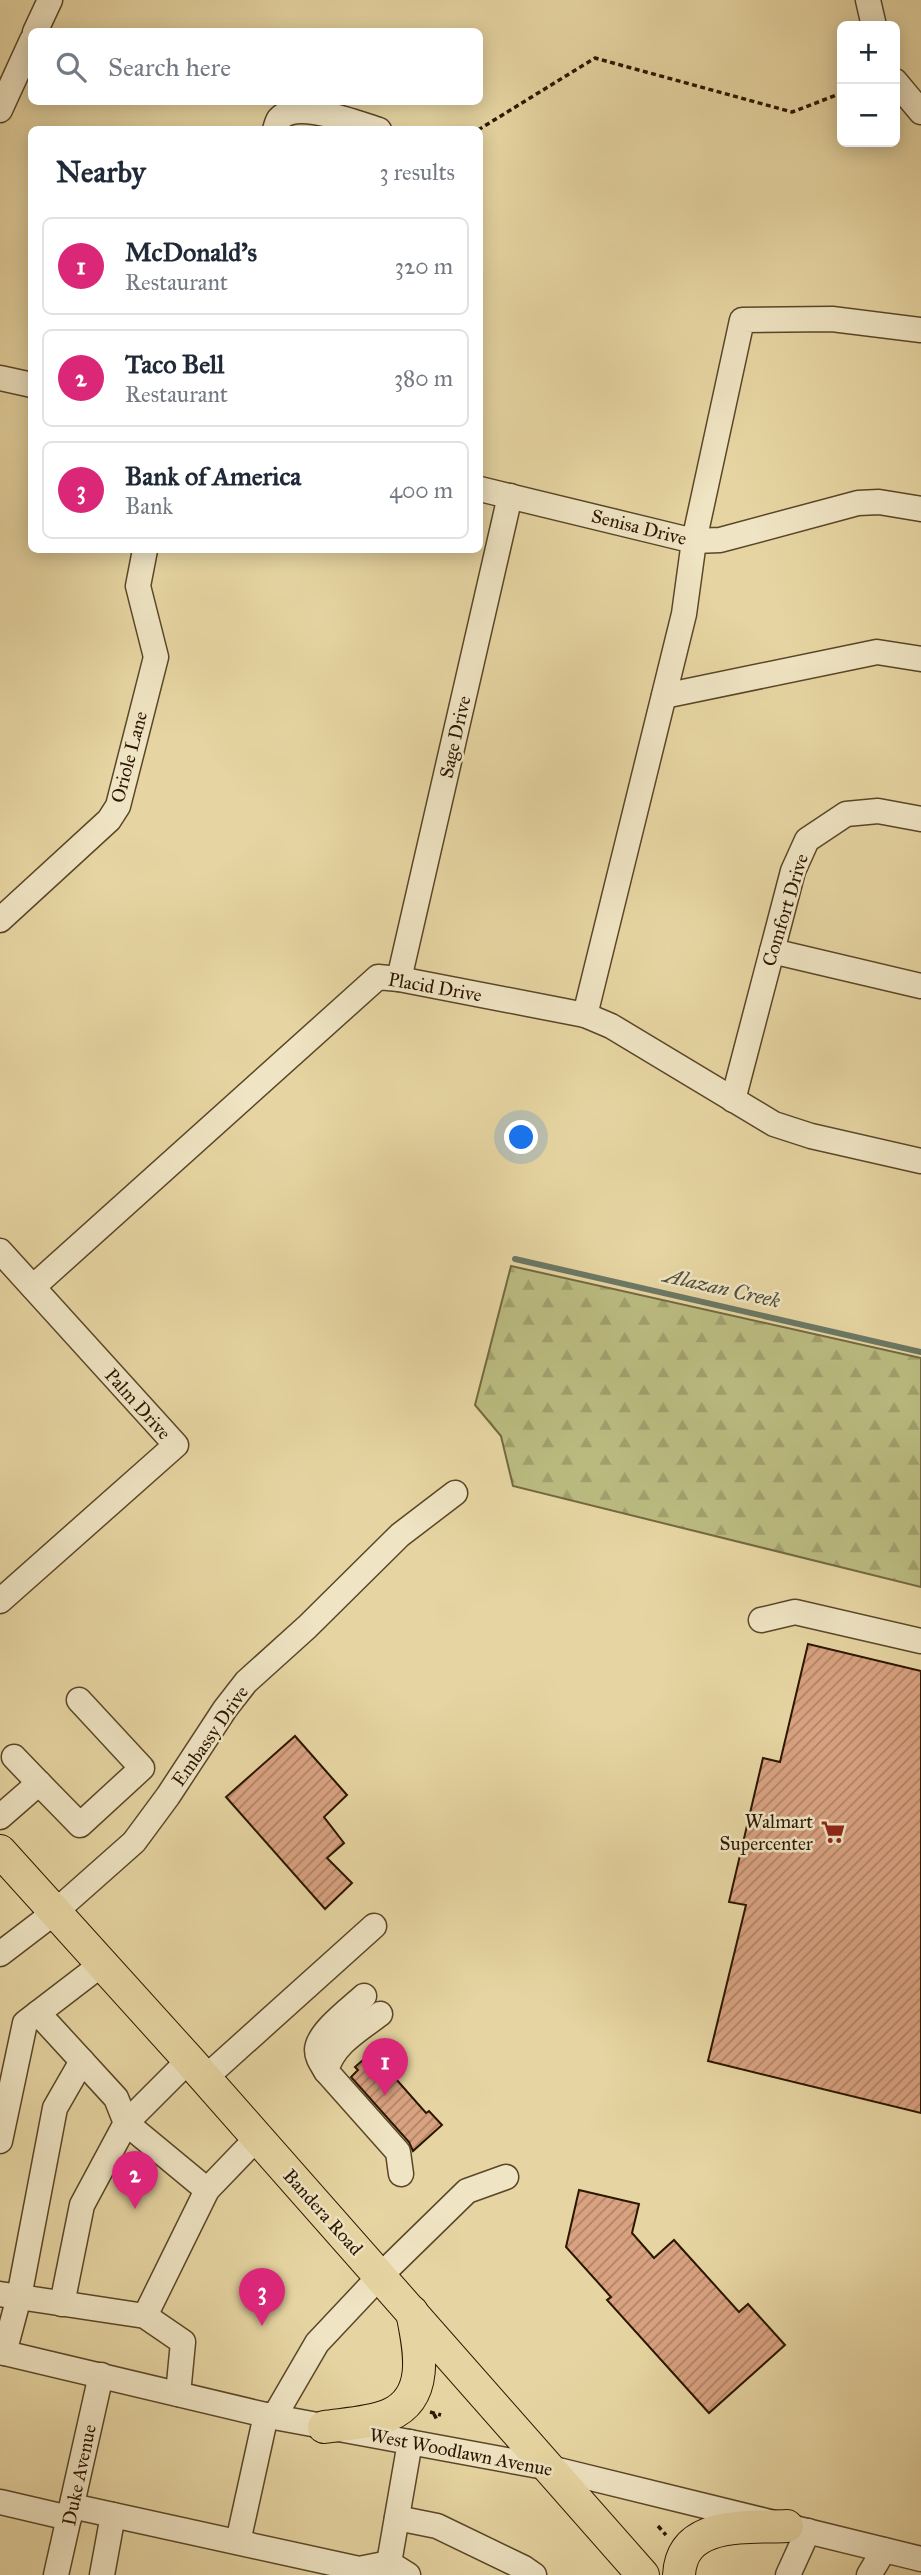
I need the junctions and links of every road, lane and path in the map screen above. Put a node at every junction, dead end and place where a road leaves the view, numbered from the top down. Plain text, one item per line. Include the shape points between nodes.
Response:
1 (50, 0) edge
2 (868, 0) edge
3 (873, 21) edge
4 (38, 28) edge
5 (28, 49) edge
6 (898, 84) edge
7 (837, 95) edge
8 (0, 110) edge
9 (921, 112) edge
10 (276, 126) edge
11 (365, 126) edge
12 (483, 127) edge
13 (921, 330) edge
14 (0, 378) edge
15 (28, 384) edge
16 (483, 490) edge
17 (510, 496) junction
18 (921, 509) edge
19 (694, 541) junction
20 (144, 553) edge
21 (921, 659) edge
22 (664, 696) junction
23 (921, 819) edge
24 (0, 920) edge
25 (772, 951) junction
26 (399, 979) junction
27 (921, 986) edge
28 (585, 1015) junction
29 (733, 1100) junction
30 (921, 1161) edge
31 (0, 1251) edge
32 (33, 1287) junction
33 (455, 1493) dead end
34 (0, 1601) edge
35 (761, 1620) dead end
36 (921, 1641) edge
37 (79, 1700) dead end
38 (14, 1756) dead end
39 (142, 1768) junction
40 (39, 1783) junction
41 (173, 1788) junction
42 (0, 1817) edge
43 (0, 1852) edge
44 (55, 1912) junction
45 (374, 1926) dead end
46 (0, 1954) edge
47 (102, 1964) junction
48 (372, 2005) dead end
49 (38, 2013) junction
50 (82, 2061) junction
51 (197, 2070) junction
52 (126, 2123) junction
53 (257, 2138) junction
54 (0, 2141) edge
55 (401, 2174) dead end
56 (506, 2177) dead end
57 (207, 2190) junction
58 (380, 2276) junction
59 (9, 2295) edge
60 (62, 2304) junction
61 (412, 2312) junction
62 (145, 2316) junction
63 (2, 2352) edge
64 (100, 2375) junction
65 (178, 2394) junction
66 (441, 2415) dead end
67 (270, 2416) junction
68 (437, 2420) dead end
69 (324, 2427) junction
70 (410, 2442) junction
71 (550, 2468) junction
72 (0, 2502) edge
73 (70, 2512) junction
74 (113, 2515) junction
75 (397, 2518) junction
76 (658, 2526) dead end
77 (798, 2528) junction
78 (659, 2536) dead end
79 (238, 2542) junction
80 (884, 2550) junction
81 (921, 2559) edge
82 (399, 2569) edge
83 (57, 2575) edge
84 (102, 2575) edge
85 (534, 2575) edge
86 (643, 2575) edge
87 (679, 2575) edge
88 (788, 2575) edge
89 (869, 2575) edge

1 - 4 street
2 - 3 street
5 - 8 street
6 - 9 street
7 - 12 path via 792,112 595,58
10 - 11 street via 279,119 294,111 308,110
13 - 19 street via 832,319 742,320
14 - 15 street
16 - 17 street, Senisa Drive
17 - 19 street, Senisa Drive
17 - 26 street, Sage Drive
18 - 19 street, Senisa Drive via 858,503 720,540
19 - 22 street via 684,614
20 - 24 street, Oriole Lane via 138,586 156,657 118,806 109,820
21 - 22 street via 877,652
22 - 28 street
23 - 25 street, Comfort Drive via 878,811 846,814 807,840 793,871
25 - 27 street
25 - 29 street, Comfort Drive
26 - 28 street, Placid Drive
26 - 32 street, Placid Drive via 378,977 370,982
28 - 29 street, Placid Drive
29 - 30 street, Placid Drive via 786,1128
31 - 32 street, Palm Drive
32 - 34 street, Palm Drive via 176,1445
33 - 41 street, Embassy Drive via 400,1535 246,1682
35 - 36 street via 795,1612
37 - 39 street
38 - 40 street
39 - 40 street via 80,1825
39 - 41 street
40 - 42 street
41 - 44 street, Embassy Drive via 134,1842
43 - 44 main road, Bandera Road
44 - 46 street, Embassy Drive
44 - 47 main road, Bandera Road
45 - 51 street
47 - 49 street
47 - 51 main road, Bandera Road
48 - 55 street via 321,2037 318,2058 398,2152
49 - 50 street
49 - 54 street via 24,2023
50 - 52 street via 116,2098
50 - 59 street via 55,2108
51 - 52 street
51 - 53 main road, Bandera Road
52 - 57 street
52 - 60 street via 82,2205
53 - 57 street
53 - 58 main road, Bandera Road
56 - 58 street via 467,2190
57 - 62 street
58 - 61 main road, Bandera Road
58 - 67 street via 317,2343
59 - 60 street
59 - 63 street
60 - 62 street
61 - 69 main road via 419,2369 417,2389 406,2404 389,2415
61 - 71 main road, Bandera Road
62 - 65 street via 183,2342
63 - 64 street, West Woodlawn Avenue
64 - 65 street, West Woodlawn Avenue
64 - 73 street, Duke Avenue
65 - 67 street, West Woodlawn Avenue
66 - 68 path via 434,2414
67 - 69 street, West Woodlawn Avenue
67 - 79 street
69 - 70 street, West Woodlawn Avenue
70 - 71 street, West Woodlawn Avenue
70 - 75 street
71 - 77 street, West Woodlawn Avenue
71 - 86 main road, Bandera Road
72 - 73 street
73 - 74 street
73 - 83 street, Duke Avenue
74 - 79 street
74 - 84 street
75 - 82 street
75 - 85 street via 437,2526
76 - 78 path via 664,2534
77 - 80 street, West Woodlawn Avenue
77 - 87 main road via 706,2533 684,2553
77 - 88 street
79 - 82 street via 359,2569
80 - 81 street, West Woodlawn Avenue
80 - 89 street

